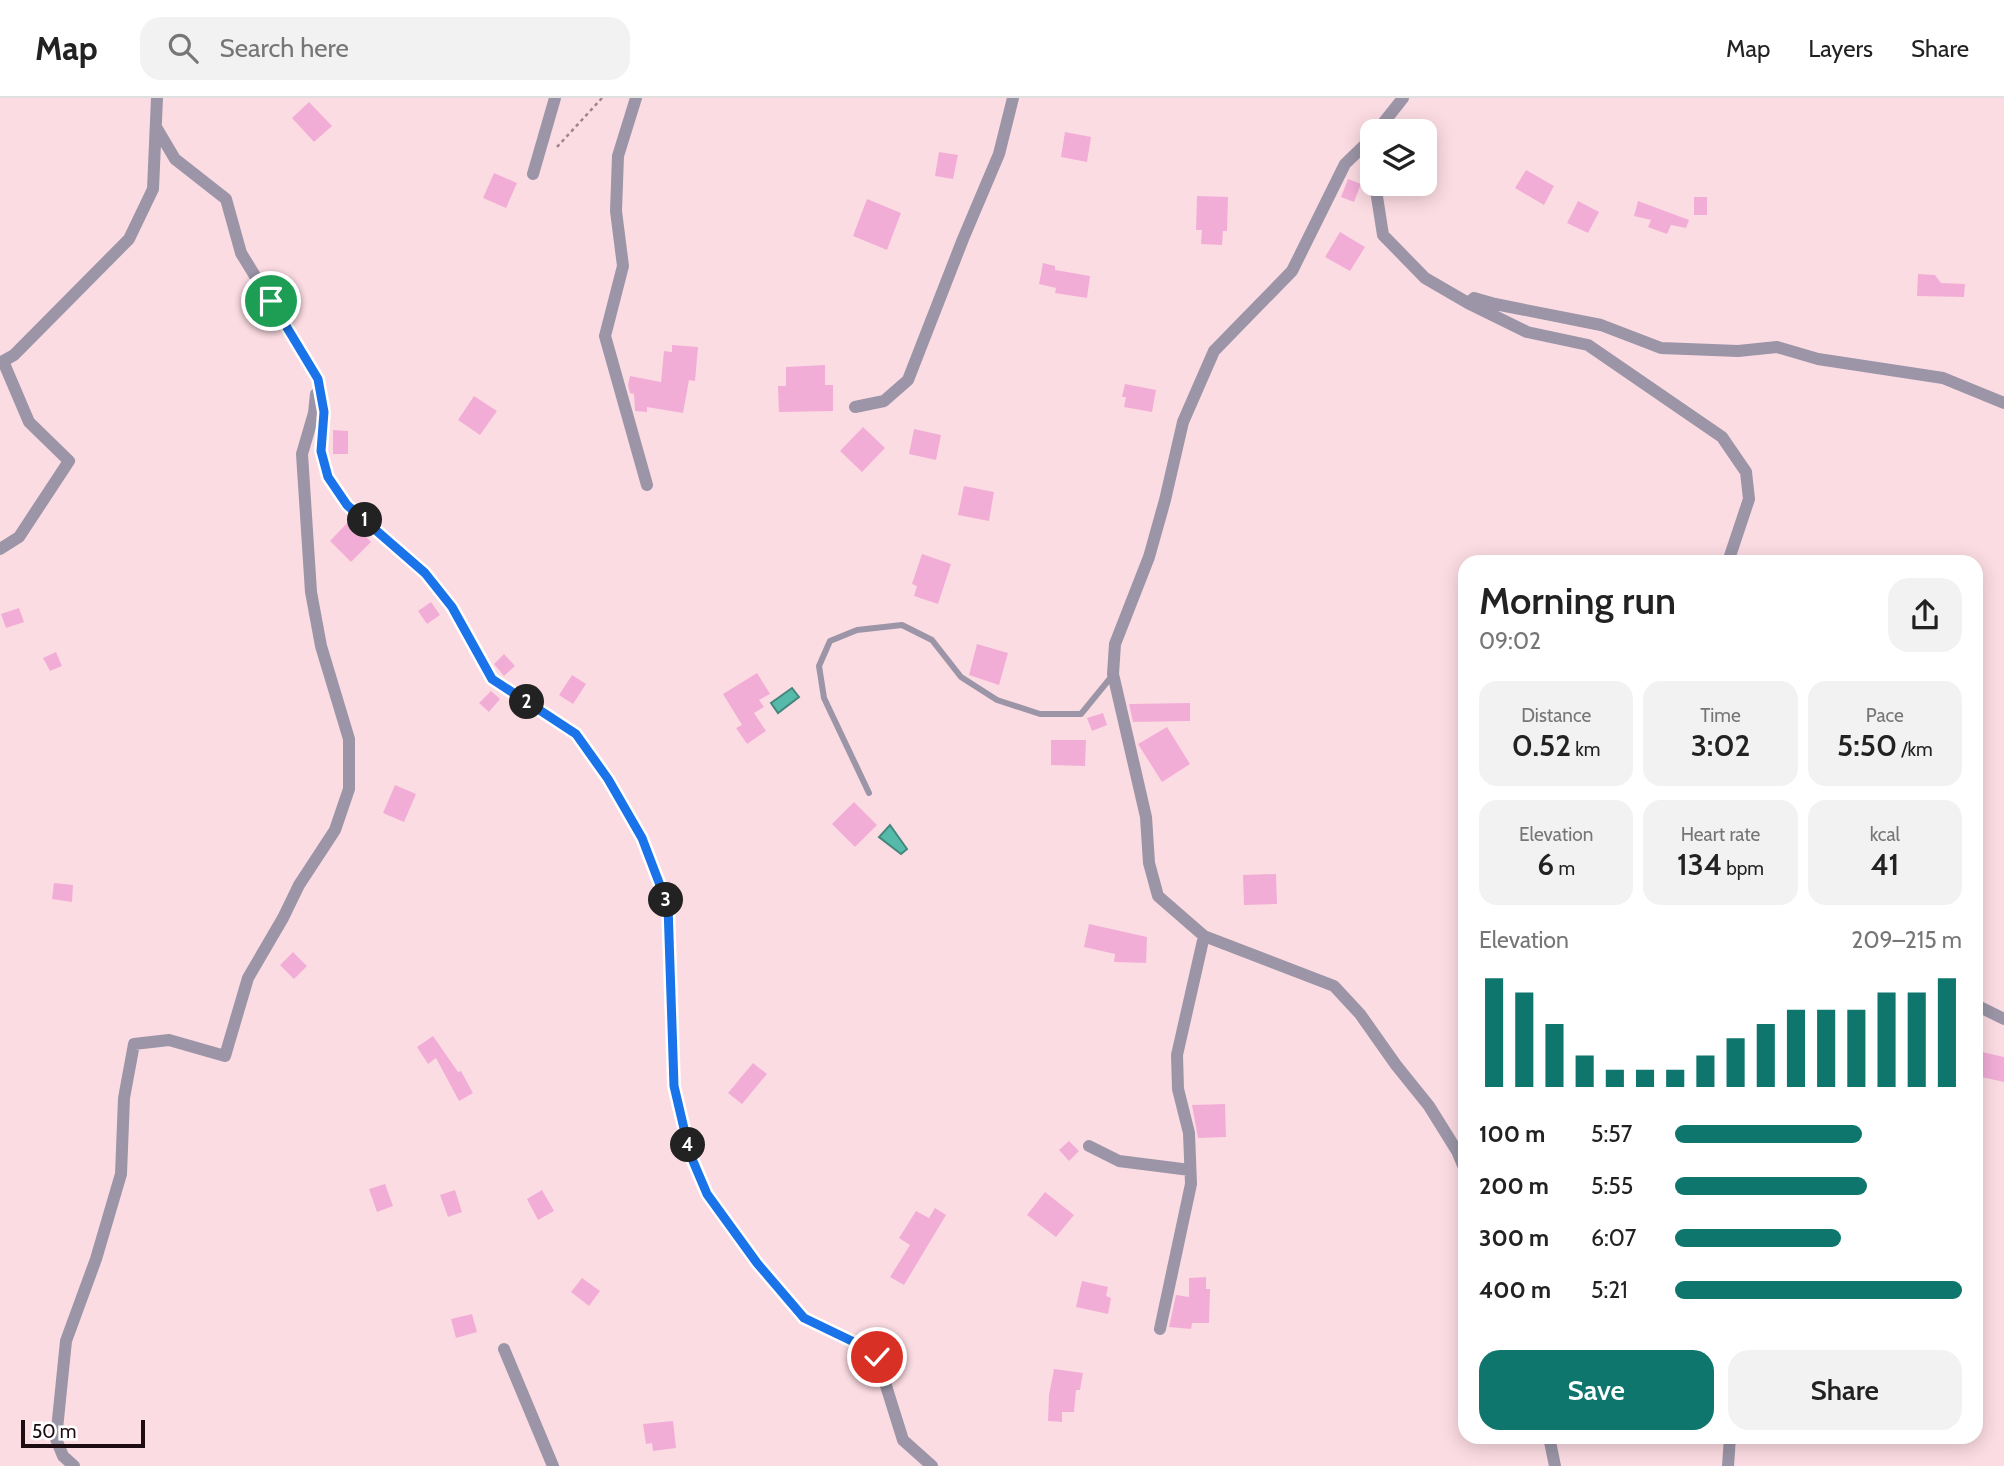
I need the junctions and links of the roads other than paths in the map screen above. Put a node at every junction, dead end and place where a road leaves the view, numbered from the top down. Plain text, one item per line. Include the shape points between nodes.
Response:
1 (157, 98) edge
2 (555, 98) edge
3 (636, 98) edge
4 (1013, 98) edge
5 (1403, 98) edge
6 (1386, 119) edge
7 (156, 127) junction
8 (1360, 150) edge
9 (533, 174) dead end
10 (1377, 196) edge
11 (1468, 303) junction
12 (1, 362) edge
13 (318, 379) junction
14 (2004, 403) edge
15 (855, 407) dead end
16 (647, 485) dead end
17 (0, 549) edge
18 (1730, 555) edge
19 (1113, 674) junction
20 (869, 793) dead end
21 (1204, 936) junction
22 (1983, 1008) edge
23 (2004, 1019) edge
24 (1089, 1146) dead end
25 (1458, 1153) edge
26 (1190, 1170) junction
27 (1160, 1329) dead end
28 (504, 1349) dead end
29 (1550, 1444) edge
30 (1730, 1444) edge
31 (74, 1466) edge
32 (552, 1466) edge
33 (932, 1466) edge
34 (1555, 1466) edge
35 (1728, 1466) edge

1 - 7 street
2 - 9 street
3 - 16 street via 618,156 616,211 624,266 605,336
4 - 15 street via 999,154 908,380 884,401
5 - 6 street
7 - 12 street via 153,189 129,239 14,355
7 - 13 street via 176,159 226,199 241,253
8 - 19 street via 1345,164 1292,271 1214,351 1183,422 1149,557 1115,644
10 - 11 street via 1382,235 1425,278
11 - 14 street via 1474,298 1601,325 1661,348 1738,351 1777,347 1818,359 1943,377
11 - 18 street via 1527,332 1588,345 1722,437 1746,472 1749,499
12 - 17 street via 29,422 69,461 19,537
13 - 31 street via 302,454 311,592 321,646 349,739 349,789 335,830 248,978 225,1056 169,1040 134,1044 124,1098 121,1174 66,1341 57,1439
13 - 33 street via 324,412 321,451 328,477 347,505 425,573 452,607 492,679 576,734 642,838 668,906 674,1086 690,1154 707,1194 804,1318 877,1357 903,1440
19 - 20 lane via 1081,714 1040,714 997,700 961,677 932,640 902,625 857,629 830,641 819,666 824,698
19 - 21 street via 1146,817 1149,863 1158,896
21 - 25 street via 1335,986 1429,1106
21 - 26 street via 1178,1055 1178,1089 1189,1133
22 - 23 street
24 - 26 street via 1119,1161
26 - 27 street via 1191,1184
28 - 32 street
29 - 34 street
30 - 35 street

